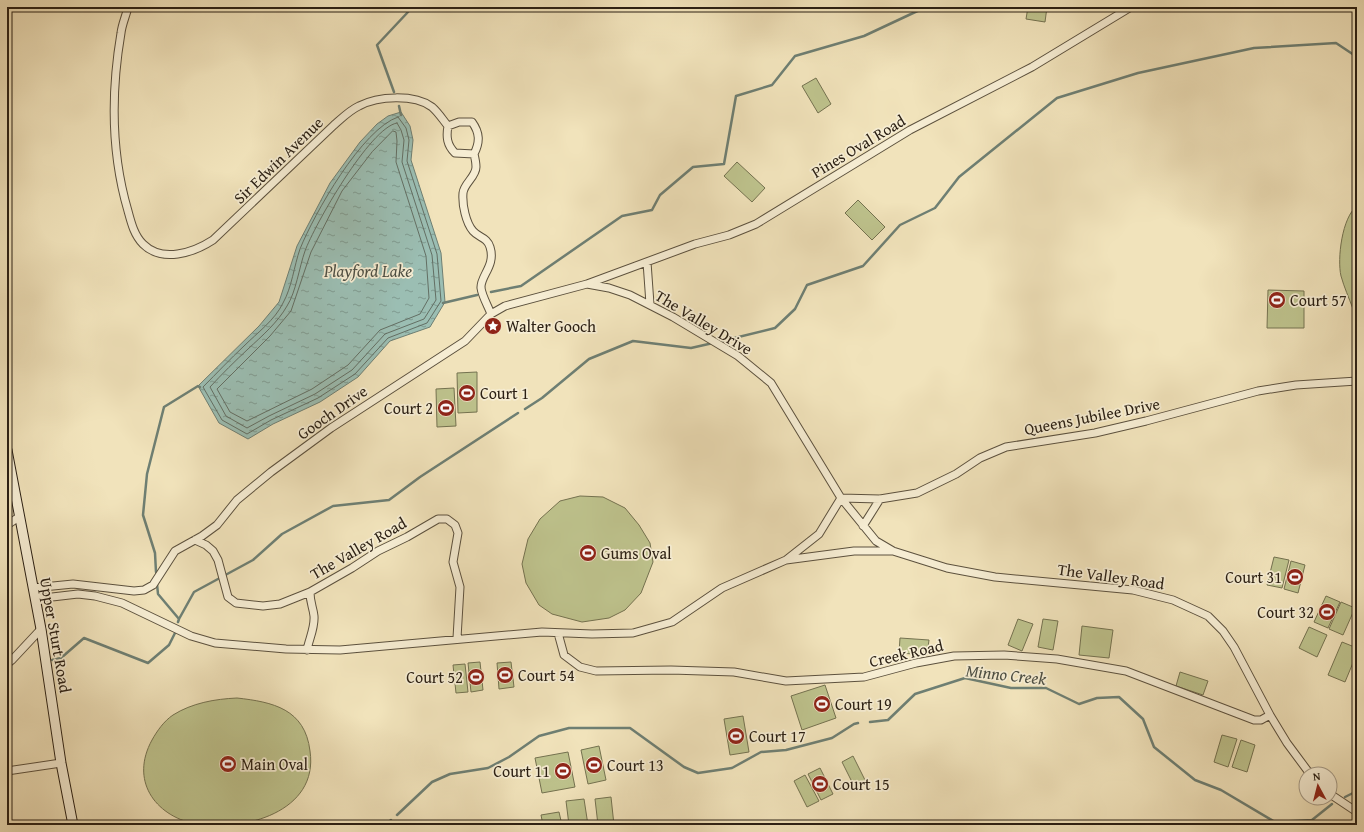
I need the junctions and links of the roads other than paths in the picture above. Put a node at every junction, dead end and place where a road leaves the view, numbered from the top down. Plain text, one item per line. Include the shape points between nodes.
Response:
1 (128, 7) edge
2 (1131, 7) edge
3 (448, 126) junction
4 (474, 154) junction
5 (648, 262) junction
6 (587, 284) junction
7 (650, 304) junction
8 (491, 314) junction
9 (1357, 381) edge
10 (7, 450) edge
11 (841, 498) junction
12 (880, 499) junction
13 (19, 517) junction
14 (7, 525) edge
15 (863, 526) junction
16 (195, 540) junction
17 (892, 551) junction
18 (786, 560) junction
19 (33, 588) junction
20 (310, 592) junction
21 (35, 599) junction
22 (41, 629) junction
23 (558, 633) junction
24 (457, 638) junction
25 (307, 650) junction
26 (7, 664) edge
27 (1270, 715) junction
28 (61, 763) junction
29 (1304, 766) edge
30 (7, 771) edge
31 (1338, 799) edge
32 (1357, 812) edge
33 (73, 825) edge

1 - 3 street, Sir Edwin Avenue via 121,32 117,66 114,146 119,181 133,230 142,244 154,251 181,254 201,248 213,240 334,125 359,106 371,101 415,100 432,107
2 - 5 street, Pines Oval Road via 1032,67 903,134 756,224
3 - 4 street via 448,146 455,153
3 - 4 street via 459,122 472,122 478,130 479,139
4 - 8 street via 476,168 463,194 464,212 474,232 484,237 490,247 492,259 481,288
5 - 6 street, Pines Oval Road
5 - 7 street
6 - 7 street, The Valley Drive via 609,288
6 - 8 street, The Valley Drive via 505,306
7 - 11 street, The Valley Drive via 738,356 771,383
8 - 16 street, Gooch Drive via 465,341 331,428 271,472 237,500 217,525
9 - 12 street, Queens Jubilee Drive via 1296,385 1258,391 1095,433 1006,447 980,458 956,474 917,493
10 - 13 main road, Upper Sturt Road
11 - 12 street, Queens Jubilee Drive
11 - 15 street, The Valley Road
11 - 18 street, The Valley Road via 819,534
12 - 15 street
13 - 14 street
13 - 19 main road, Upper Sturt Road
15 - 17 street, The Valley Road via 876,541
16 - 19 street, Gooch Drive via 175,551 153,585 144,590 122,591 73,584
16 - 20 street, The Valley Road via 213,551 228,597 236,604 280,604
17 - 18 street, The Valley Road via 854,551
17 - 27 street, The Valley Road via 947,568 995,577 1133,590 1185,605 1208,616 1223,631
18 - 23 street, The Valley Road via 722,588 672,622 634,632
19 - 21 main road, Upper Sturt Road
20 - 24 street, The Valley Road via 438,519 447,519 456,524 458,533 453,562 460,587
20 - 25 street via 314,622
21 - 22 main road, Upper Sturt Road
21 - 25 street, The Valley Road via 78,594 95,596 122,603 191,636 215,643
22 - 26 street
22 - 28 main road, Upper Sturt Road
23 - 24 street, The Valley Road
23 - 27 street, Creek Road via 564,655 580,667 596,671 734,672 786,681 864,677 954,656 1004,655 1057,659 1126,671 1254,720 1261,720
24 - 25 street, The Valley Road via 361,648
27 - 29 street, The Valley Road
28 - 30 street
28 - 33 main road, Upper Sturt Road
31 - 32 street

